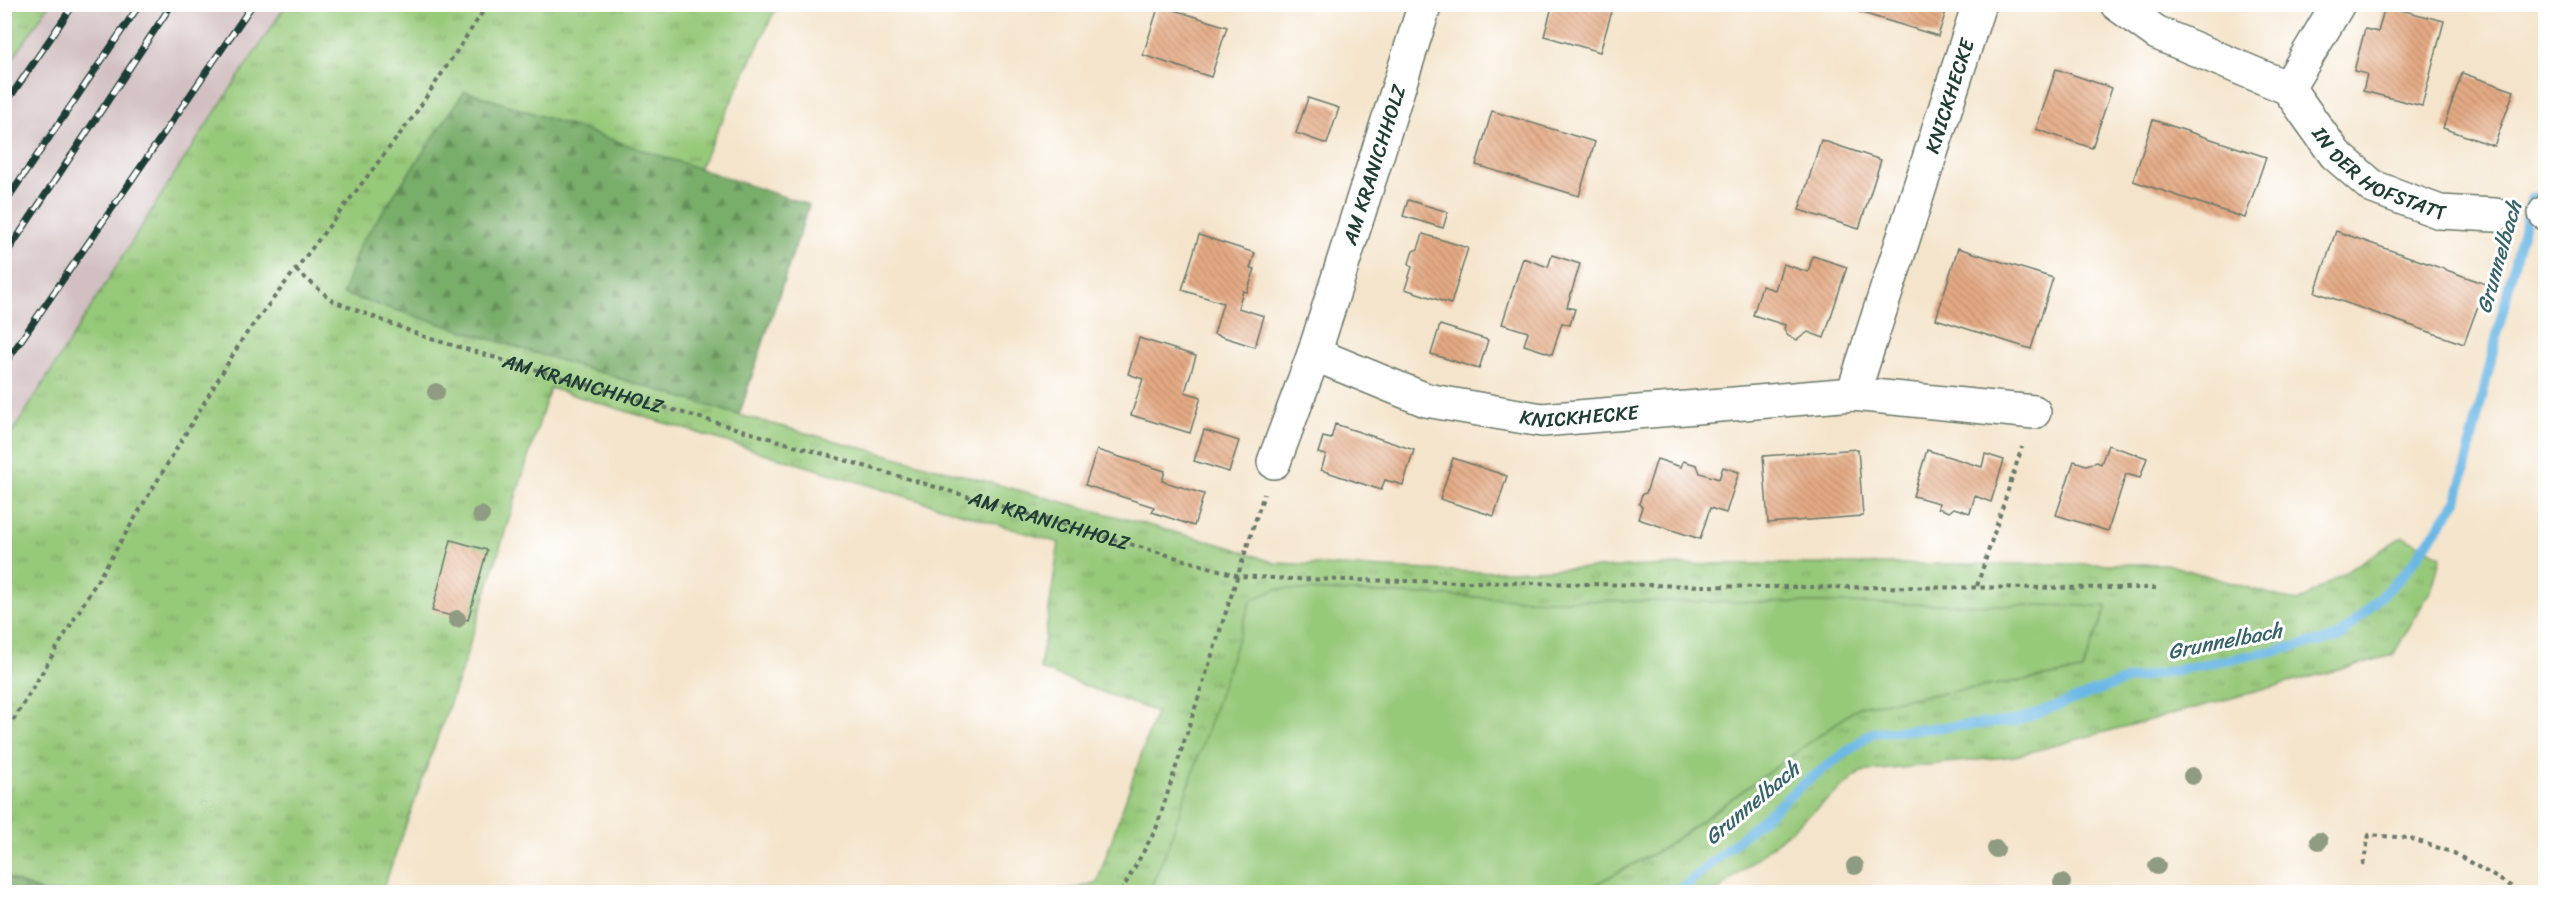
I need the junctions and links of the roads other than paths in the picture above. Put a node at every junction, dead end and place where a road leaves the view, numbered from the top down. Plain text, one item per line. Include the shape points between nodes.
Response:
1 (1425, 4) edge
2 (1978, 4) edge
3 (2117, 4) edge
4 (2337, 4) edge
5 (2288, 88) junction
6 (2495, 215) dead end
7 (1314, 354) junction
8 (1853, 394) junction
9 (2034, 412) road end
10 (1275, 462) road end

1 - 7 street, AM KRANICHHOLZ
2 - 8 street, KNICKHECKE
3 - 5 street via 2157,33
4 - 5 street
5 - 6 street, IN DER HOFSTATT via 2335,154 2373,188 2440,212
7 - 8 street, KNICKHECKE via 1426,400 1542,420
7 - 10 street, AM KRANICHHOLZ
8 - 9 street, KNICKHECKE

